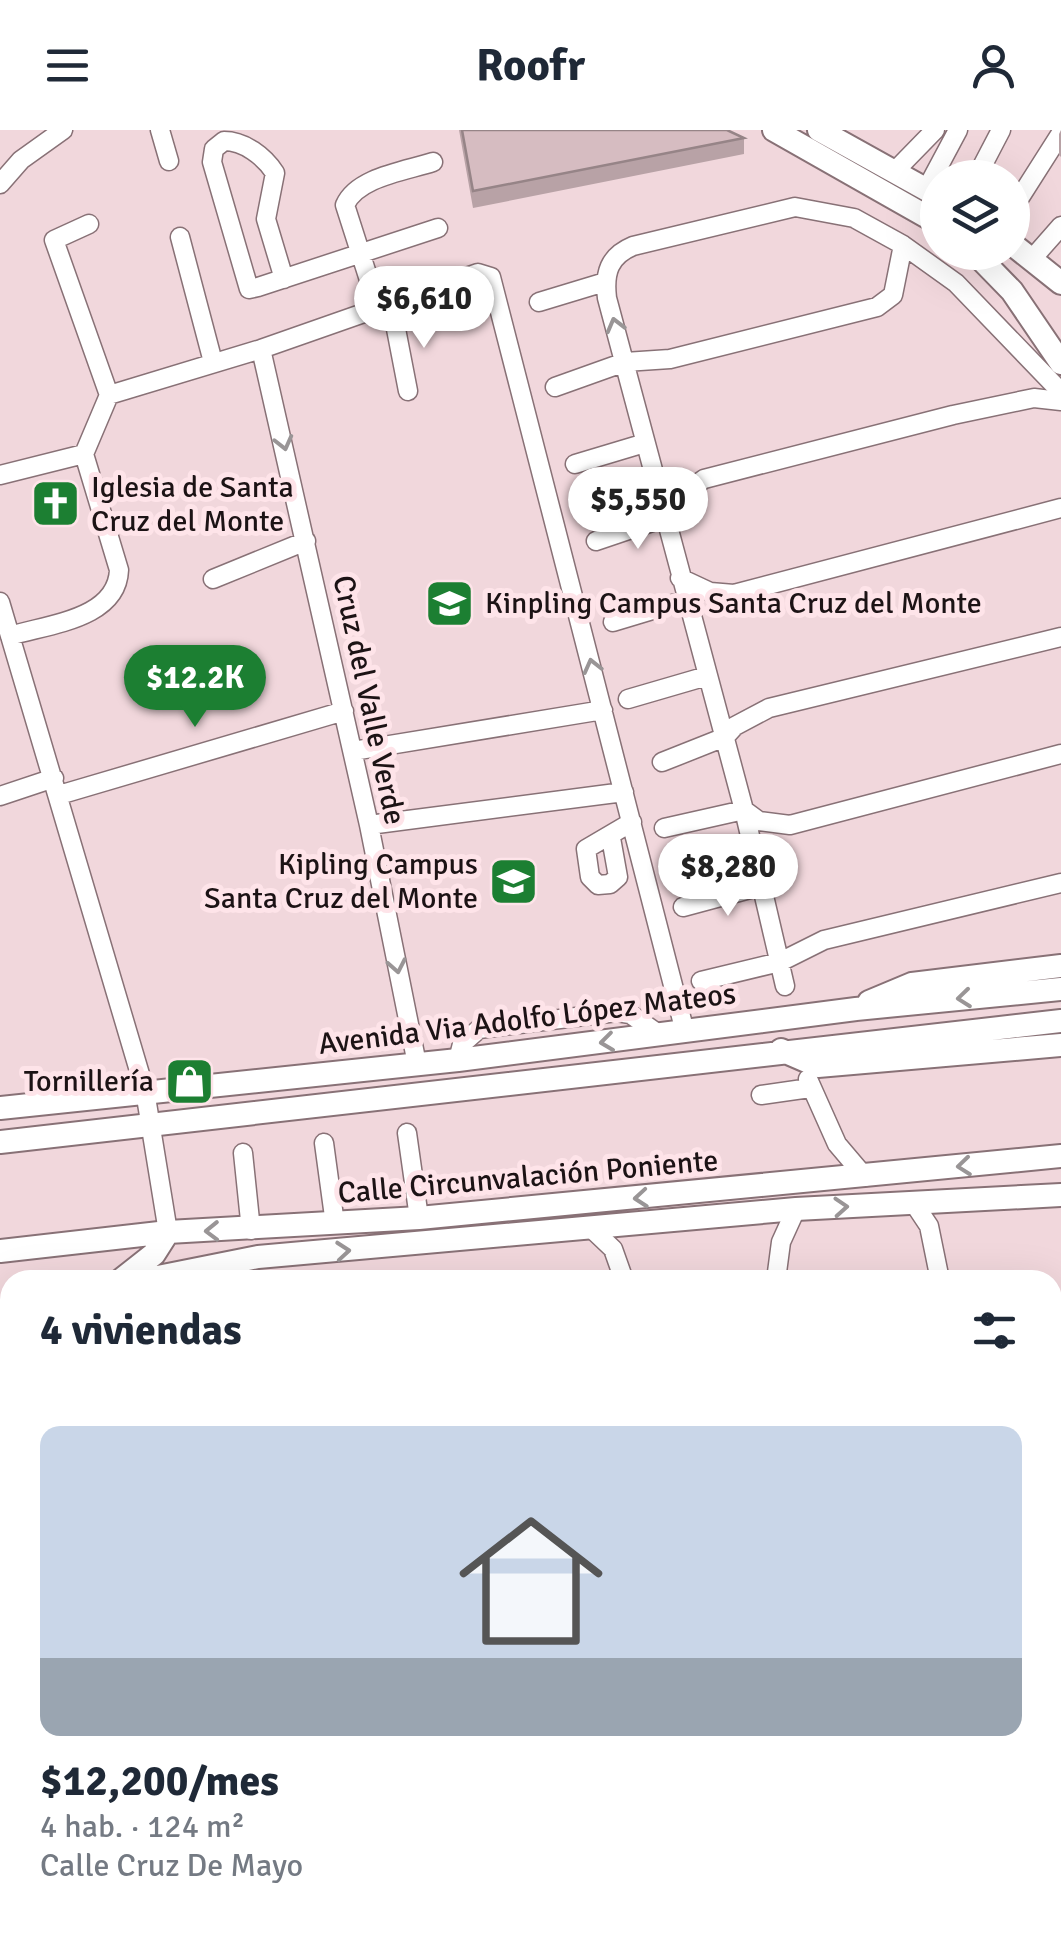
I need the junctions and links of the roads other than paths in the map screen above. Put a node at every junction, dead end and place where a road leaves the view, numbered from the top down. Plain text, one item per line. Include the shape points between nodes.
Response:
1 (63, 130) edge
2 (160, 130) edge
3 (774, 130) edge
4 (819, 130) edge
5 (935, 130) edge
6 (958, 130) edge
7 (1002, 130) edge
8 (1061, 133) edge
9 (946, 160) edge
10 (986, 160) edge
11 (169, 161) dead end
12 (433, 162) dead end
13 (894, 172) junction
14 (1030, 182) edge
15 (0, 184) edge
16 (920, 186) edge
17 (920, 213) edge
18 (88, 224) dead end
19 (438, 228) dead end
20 (1060, 229) edge
21 (180, 237) dead end
22 (903, 244) junction
23 (359, 255) junction
24 (1032, 259) joint
25 (992, 270) edge
26 (284, 279) junction
27 (605, 282) junction
28 (1061, 283) edge
29 (539, 302) dead end
30 (384, 305) junction
31 (1061, 327) edge
32 (261, 348) junction
33 (1060, 360) edge
34 (212, 362) junction
35 (624, 362) junction
36 (555, 387) dead end
37 (408, 392) dead end
38 (1061, 392) edge
39 (109, 395) junction
40 (1061, 401) edge
41 (645, 443) junction
42 (84, 454) junction
43 (575, 464) dead end
44 (0, 475) edge
45 (1061, 508) edge
46 (664, 518) junction
47 (306, 540) junction
48 (596, 541) dead end
49 (680, 578) junction
50 (213, 579) dead end
51 (686, 600) junction
52 (0, 602) edge
53 (613, 622) dead end
54 (10, 636) junction
55 (1061, 636) edge
56 (707, 676) junction
57 (628, 699) dead end
58 (344, 710) junction
59 (603, 710) junction
60 (724, 737) junction
61 (352, 751) junction
62 (1061, 754) edge
63 (662, 762) dead end
64 (57, 786) junction
65 (624, 792) junction
66 (0, 796) edge
67 (744, 810) junction
68 (632, 822) junction
69 (369, 825) junction
70 (664, 828) dead end
71 (612, 838) dead end
72 (1061, 883) edge
73 (761, 886) junction
74 (683, 907) dead end
75 (780, 962) junction
76 (1061, 966) edge
77 (701, 981) dead end
78 (785, 986) dead end
79 (1061, 989) edge
80 (856, 1009) junction
81 (1061, 1021) edge
82 (685, 1032) junction
83 (1061, 1045) edge
84 (781, 1050) junction
85 (417, 1064) junction
86 (145, 1092) junction
87 (761, 1095) dead end
88 (0, 1108) edge
89 (152, 1126) junction
90 (407, 1133) dead end
91 (0, 1142) edge
92 (324, 1144) dead end
93 (243, 1153) dead end
94 (1061, 1156) edge
95 (865, 1177) junction
96 (1061, 1196) edge
97 (913, 1202) junction
98 (796, 1210) junction
99 (419, 1218) junction
100 (335, 1224) junction
101 (251, 1230) junction
102 (593, 1230) junction
103 (168, 1232) junction
104 (0, 1250) edge
105 (134, 1270) edge
106 (202, 1270) edge
107 (620, 1270) edge
108 (777, 1270) edge
109 (938, 1270) edge

1 - 15 street
2 - 11 street
3 - 17 main road
4 - 13 main road
5 - 13 street
6 - 9 street
7 - 10 street
8 - 14 street
12 - 23 street via 349,194 346,215
13 - 16 main road
18 - 39 street via 54,240
19 - 23 street
20 - 24 street
21 - 34 street
22 - 27 street via 854,218 794,206 618,252
22 - 35 street via 893,294 877,307 670,359
22 - 38 street via 956,283
23 - 26 street
23 - 30 street
24 - 28 main road
25 - 33 main road
26 - 26 street via 266,219 274,173 237,141 224,141 212,162 249,289
27 - 29 street
35 -> 27 street
30 - 32 street
30 - 37 street
59 -> 30 street via 495,283 484,274
31 - 33 main road
32 - 34 street
32 -> 47 street, Cruz del Valle Verde
34 - 39 street
35 - 36 street
35 - 41 street
39 - 42 street
40 - 46 street via 1034,398 952,415 704,480 678,497
41 - 43 street
41 - 46 street
42 - 44 street
42 - 54 street via 118,588 90,611
45 - 49 street via 734,594
46 - 48 street
46 - 49 street
47 - 50 street
47 - 58 street, Cruz del Valle Verde
49 - 51 street
51 - 53 street
51 - 56 street
52 - 54 street
54 - 64 street
55 - 60 street via 769,708
56 - 57 street
56 - 60 street
58 - 61 street, Cruz del Valle Verde
58 - 64 street
59 - 61 street
59 - 65 street
60 - 63 street
60 - 67 street
61 - 69 street, Cruz del Valle Verde
62 - 67 street via 790,825 758,821
64 - 66 street
64 - 86 street
65 - 68 street
65 - 69 street
67 - 70 street
67 - 73 street
68 - 71 street
68 - 82 street
69 -> 85 street, Cruz del Valle Verde
72 - 75 street via 824,940
73 - 74 street
73 - 75 street
75 - 77 street
75 - 78 street
76 - 80 main road via 912,984
79 -> 80 main road, Avenida Via Adolfo López Mateos
80 - 82 main road, Avenida Via Adolfo López Mateos
81 - 84 main road, Avenida Via Adolfo López Mateos
82 - 85 main road, Avenida Via Adolfo López Mateos
83 - 84 main road via 818,1066
84 - 89 main road, Avenida Via Adolfo López Mateos
85 - 86 main road, Avenida Via Adolfo López Mateos
86 - 88 main road, Avenida Via Adolfo López Mateos
86 - 89 street
87 - 95 street via 809,1084 837,1144
89 - 91 main road, Avenida Via Adolfo López Mateos
89 - 103 street
90 - 99 street
92 - 100 street
93 - 101 street
94 -> 95 main road, Calle Circunvalación Poniente
95 -> 99 main road, Calle Circunvalación Poniente
96 - 97 main road, Calle Circunvalación Poniente
98 -> 97 main road, Calle Circunvalación Poniente
97 - 109 street via 933,1238
98 - 102 main road, Calle Circunvalación Poniente
98 - 108 street
99 - 100 main road, Calle Circunvalación Poniente
100 - 101 main road, Calle Circunvalación Poniente
101 -> 103 main road, Calle Circunvalación Poniente
106 -> 102 main road, Calle Circunvalación Poniente via 258,1258
102 - 107 street via 613,1249
103 - 104 main road, Calle Circunvalación Poniente
103 - 105 main road

